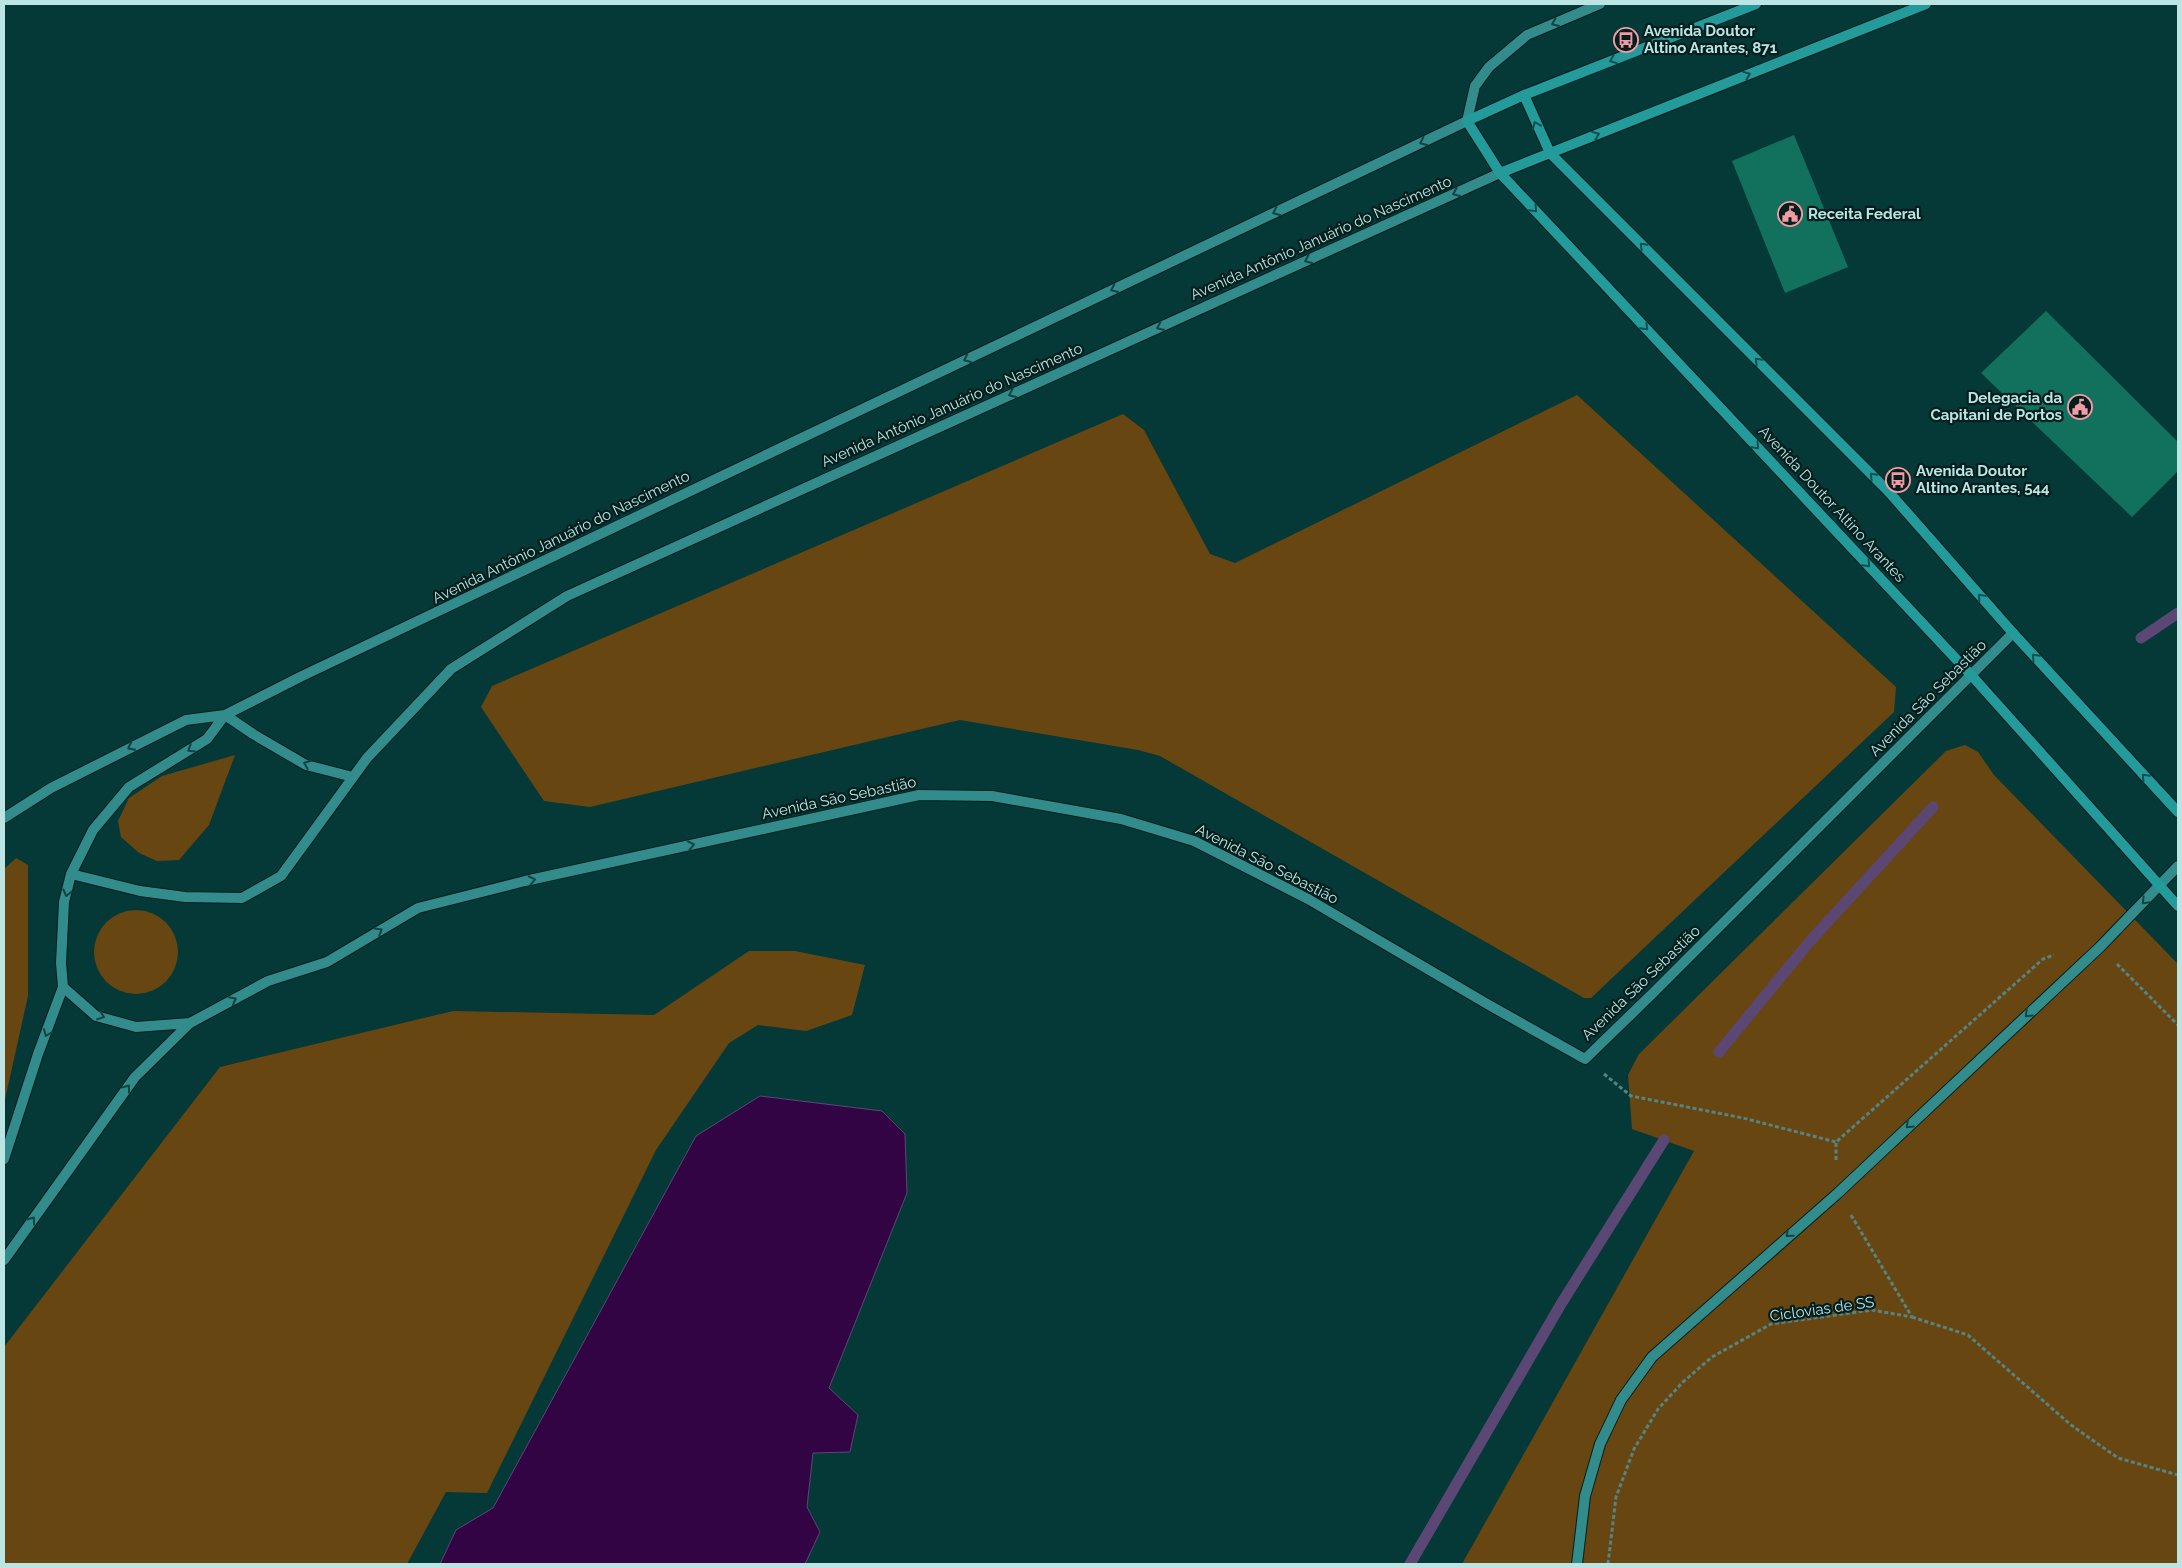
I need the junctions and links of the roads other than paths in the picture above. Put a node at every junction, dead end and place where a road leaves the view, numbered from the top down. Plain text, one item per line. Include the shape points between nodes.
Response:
1 (1600, 4) edge
2 (1756, 4) edge
3 (1926, 4) edge
4 (1524, 95) junction
5 (1467, 121) junction
6 (1550, 154) junction
7 (1500, 173) junction
8 (2013, 634) junction
9 (1972, 676) junction
10 (226, 715) junction
11 (353, 777) junction
12 (2178, 812) edge
13 (4, 818) edge
14 (2178, 866) edge
15 (71, 874) junction
16 (2160, 886) junction
17 (2178, 906) edge
18 (63, 987) junction
19 (190, 1023) junction
20 (4, 1159) edge
21 (4, 1260) edge
22 (1577, 1564) edge

1 -> 5 street via 1527,35 1489,67 1475,86
2 -> 4 main road, Avenida Antônio Januário do Nascimento
6 -> 3 main road, Avenida Antônio Januário do Nascimento
4 - 5 main road, Avenida Antônio Januário do Nascimento
6 -> 4 main road
5 - 7 main road, Avenida Doutor Altino Arantes
5 -> 10 street, Avenida Antônio Januário do Nascimento
6 - 7 main road, Avenida Antônio Januário do Nascimento
8 -> 6 main road via 1888,491
7 -> 9 main road, Avenida Doutor Altino Arantes
7 -> 11 street, Avenida Antônio Januário do Nascimento via 567,596 451,669
8 - 9 street, Avenida São Sebastião
12 -> 8 main road
9 - 16 main road, Avenida Doutor Altino Arantes
19 -> 9 street, Avenida São Sebastião via 268,981 327,962 418,908 525,881 919,795 992,796 1120,819 1194,841 1308,899 1584,1059
11 -> 10 street via 306,765
10 -> 13 street, Avenida Antônio Januário do Nascimento via 186,720 51,788
10 -> 15 street, Avenida Antônio Januário do Nascimento via 207,739 130,787 94,830
11 - 15 street, Avenida Antônio Januário do Nascimento via 281,876 242,898 185,897 140,891
14 - 16 street
15 -> 18 street, Avenida Antônio Januário do Nascimento via 64,902
16 - 17 main road, Avenida Doutor Altino Arantes
16 -> 22 street via 2100,947 1838,1193 1652,1357 1622,1400 1600,1444 1585,1496
18 -> 19 street via 96,1016 136,1027
18 -> 20 street, Avenida Antônio Januário do Nascimento
21 -> 19 street via 135,1077

